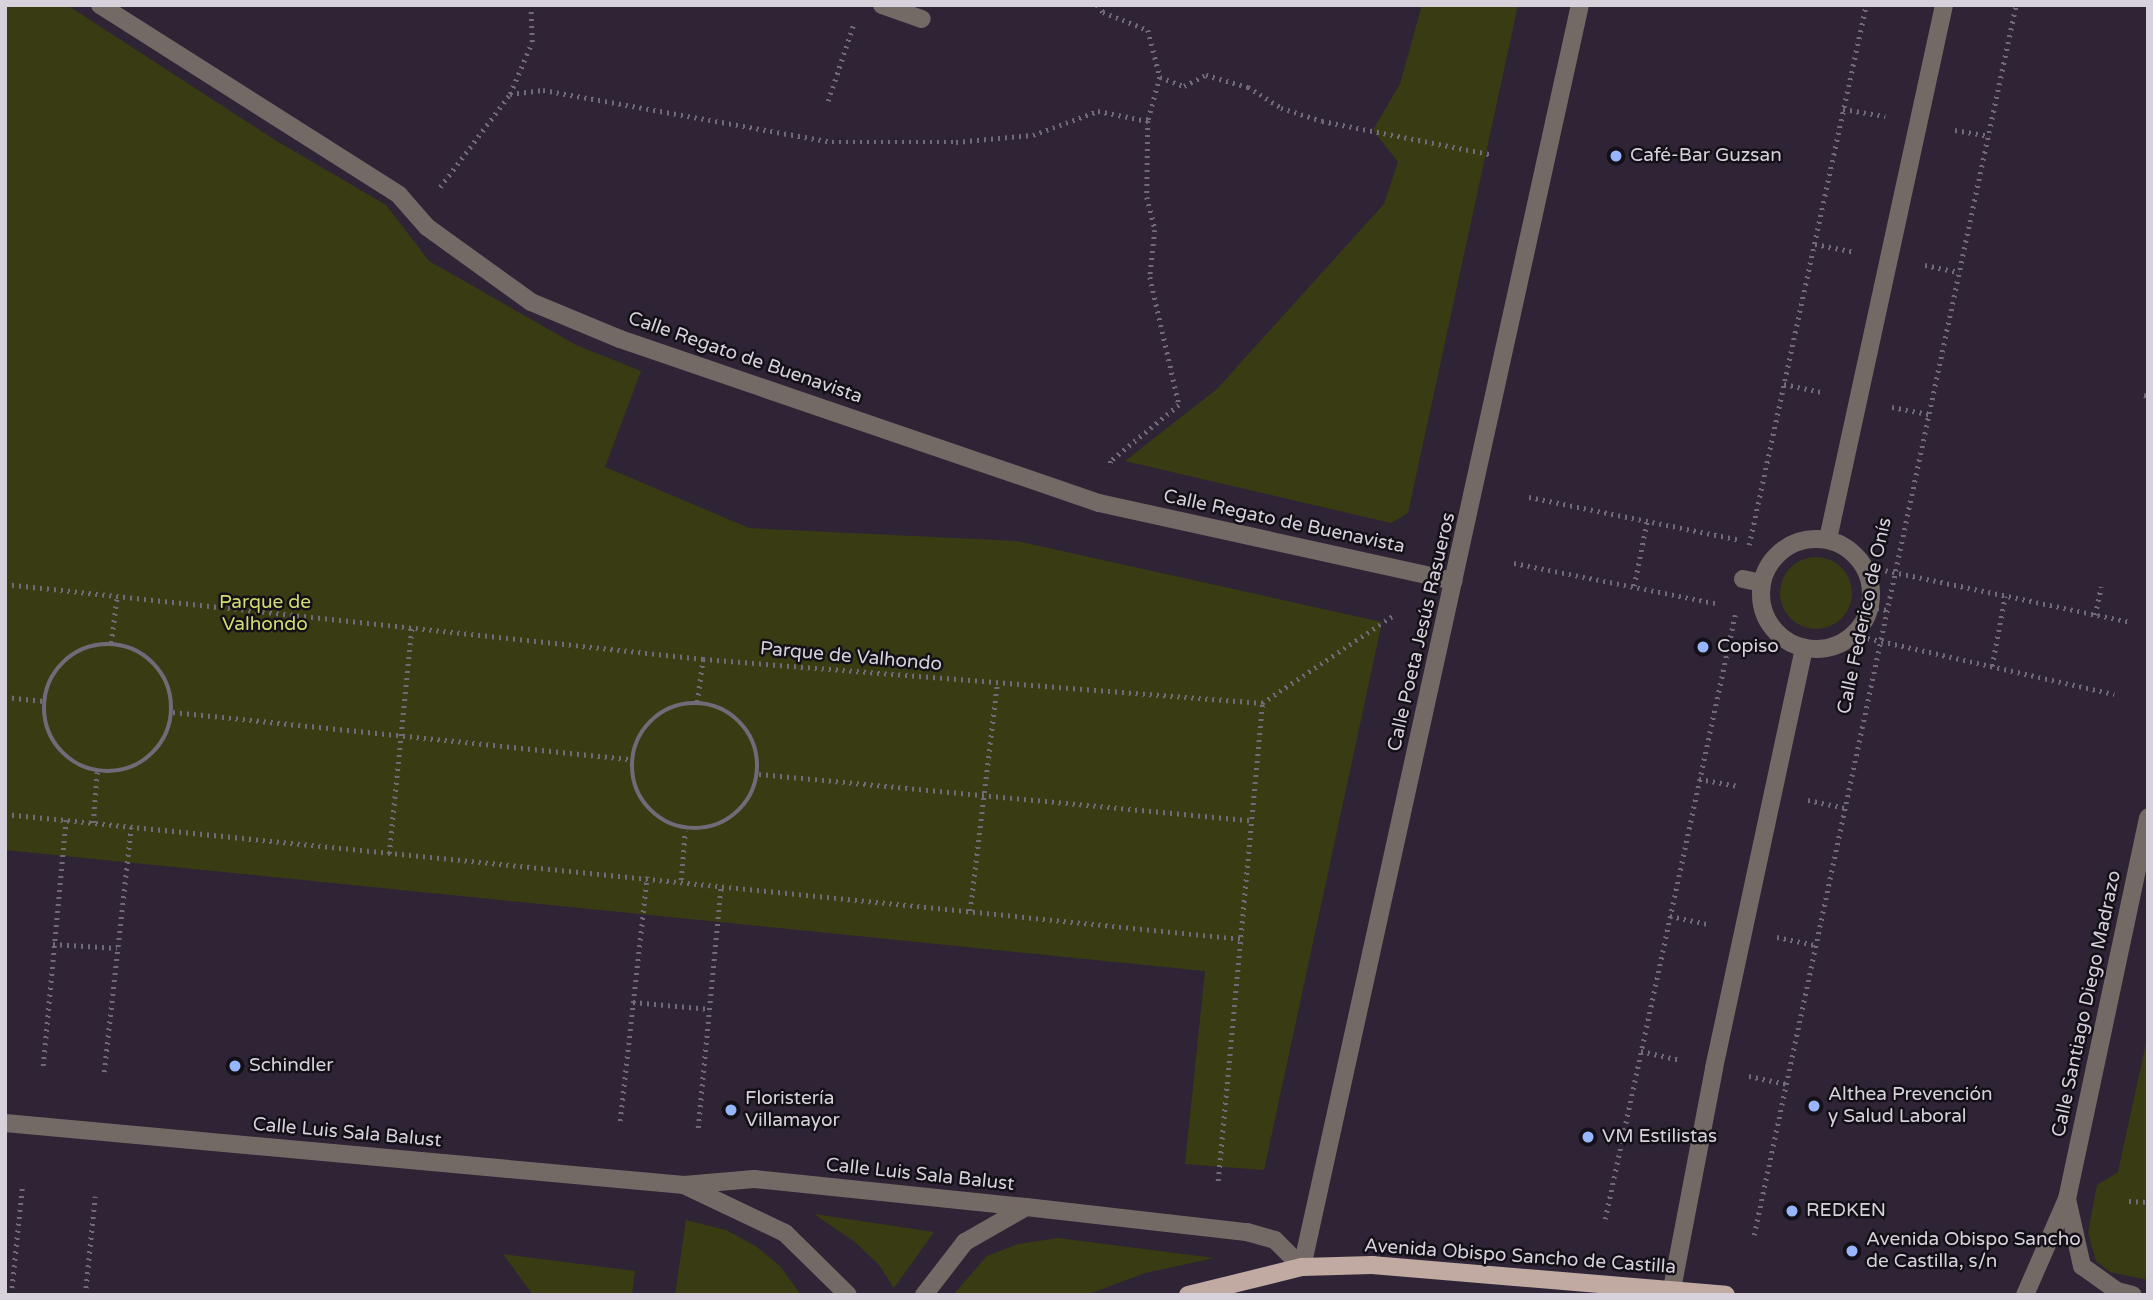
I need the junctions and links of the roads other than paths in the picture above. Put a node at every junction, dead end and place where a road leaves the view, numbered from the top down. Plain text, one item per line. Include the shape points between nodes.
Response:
1 (100, 5) edge
2 (881, 5) edge
3 (1580, 5) edge
4 (1944, 5) edge
5 (922, 19) dead end
6 (1828, 540) junction
7 (1742, 579) dead end
8 (1454, 581) junction
9 (1762, 583) junction
10 (1804, 648) junction
11 (2148, 818) edge
12 (5, 1123) edge
13 (684, 1185) junction
14 (2067, 1199) junction
15 (1026, 1207) junction
16 (820, 1265) junction
17 (1302, 1267) junction
18 (1672, 1289) junction
19 (831, 1295) edge
20 (848, 1295) edge
21 (924, 1295) edge
22 (1188, 1295) edge
23 (1726, 1295) edge
24 (2025, 1295) edge
25 (2133, 1295) edge

1 - 8 street, Calle Regato de Buenavista via 399,195 427,227 531,302 620,339 1099,503
2 - 5 street
3 - 8 street, Calle Poeta Jesús Rasueros
4 - 6 street
6 - 9 street via 1805,540 1783,549
6 - 10 street, Calle Federico de Onís via 1856,554 1865,566 1879,609 1854,635 1830,647
7 - 9 street
8 - 17 street, Calle Poeta Jesús Rasueros
9 - 10 street via 1764,613 1780,635
10 - 18 street via 1711,1081
11 - 14 street, Calle Santiago Diego Madrazo
12 - 13 street, Calle Luis Sala Balust
13 - 15 street, Calle Luis Sala Balust via 754,1179
13 - 16 street, Calle Luis Sala Balust via 785,1233
14 - 24 street, Calle Santiago Diego Madrazo
14 - 25 street, Calle Santiago Diego Madrazo via 2082,1266 2117,1292
15 - 17 street, Calle Luis Sala Balust via 1247,1232 1275,1240
15 - 21 street, Calle Luis Sala Balust via 965,1242
16 - 19 street, Calle Luis Sala Balust
16 - 20 street, Calle Luis Sala Balust
17 - 18 main road, Avenida Obispo Sancho de Castilla via 1372,1265
17 - 22 main road, Avenida Obispo Sancho de Castilla
18 - 23 main road, Avenida Obispo Sancho de Castilla

